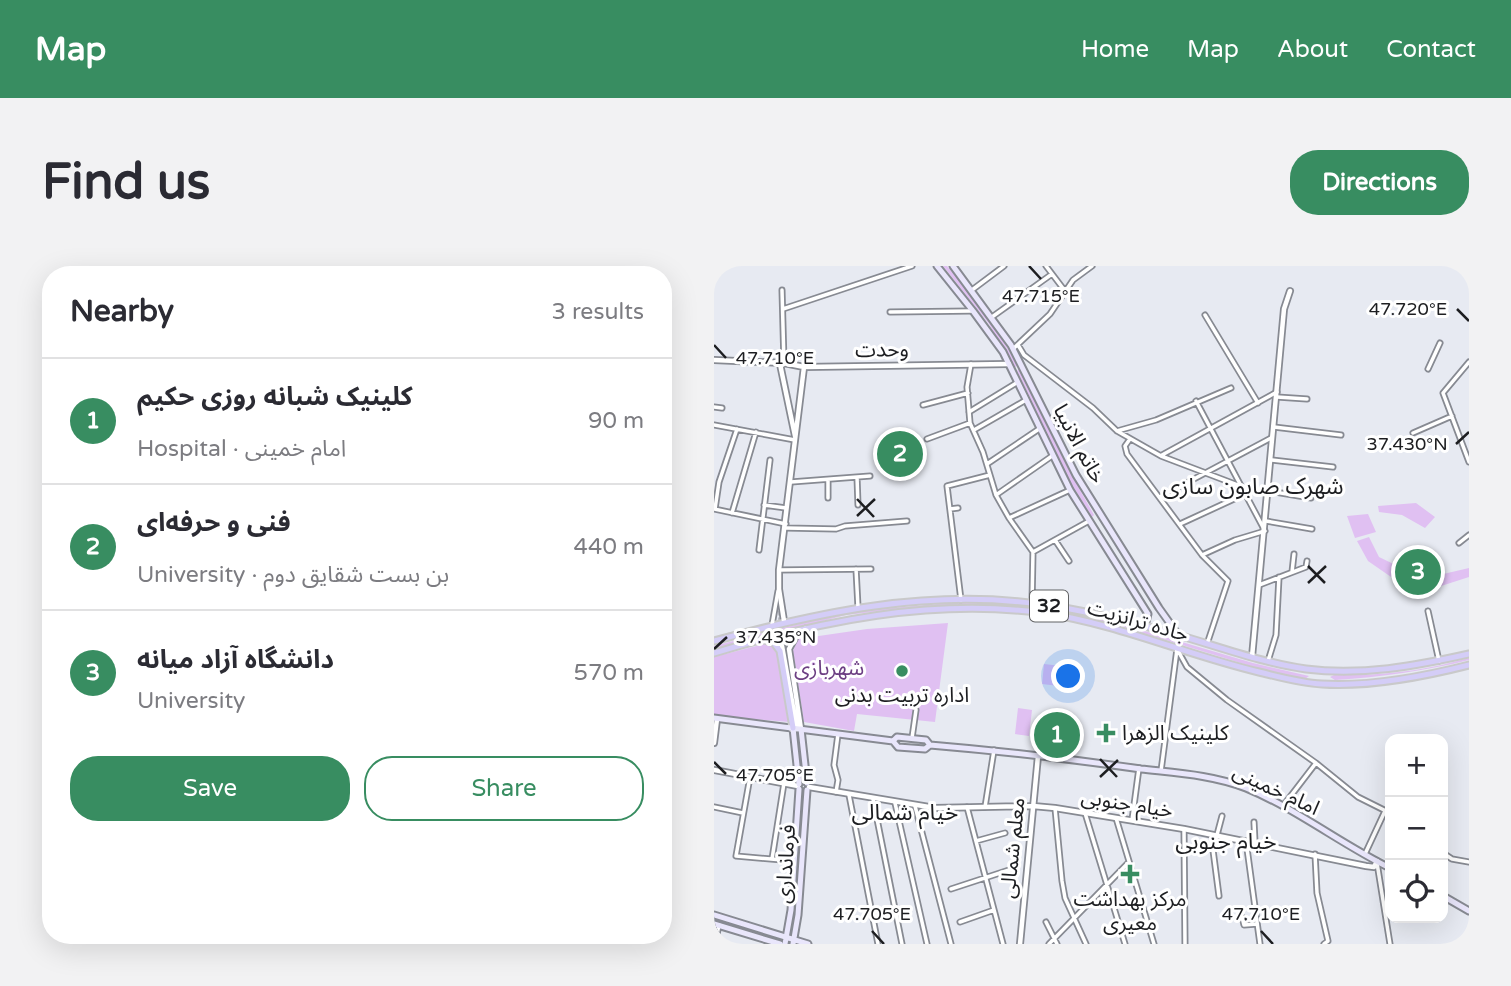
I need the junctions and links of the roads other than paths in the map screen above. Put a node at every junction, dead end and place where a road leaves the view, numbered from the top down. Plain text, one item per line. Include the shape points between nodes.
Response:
1 (912, 266) edge
2 (937, 266) edge
3 (953, 266) edge
4 (1004, 266) edge
5 (1046, 266) edge
6 (1092, 266) edge
7 (1052, 274) junction
8 (782, 290) dead end
9 (972, 290) junction
10 (1290, 291) dead end
11 (1065, 292) junction
12 (783, 309) junction
13 (973, 311) junction
14 (890, 312) dead end
15 (1205, 315) dead end
16 (992, 317) junction
17 (982, 323) junction
18 (1440, 343) dead end
19 (1015, 347) junction
20 (714, 360) edge
21 (1469, 362) edge
22 (782, 364) junction
23 (971, 364) junction
24 (1009, 364) junction
25 (804, 367) junction
26 (1428, 369) dead end
27 (1018, 382) junction
28 (1231, 388) dead end
29 (968, 393) junction
30 (1277, 394) junction
31 (1307, 399) dead end
32 (1026, 400) junction
33 (1196, 401) junction
34 (1258, 403) junction
35 (923, 405) dead end
36 (1041, 406) junction
37 (714, 407) edge
38 (722, 408) dead end
39 (1031, 411) junction
40 (969, 412) junction
41 (1452, 416) junction
42 (970, 424) junction
43 (714, 425) edge
44 (1274, 427) junction
45 (737, 429) junction
46 (1039, 429) junction
47 (1210, 429) junction
48 (974, 430) junction
49 (1117, 431) junction
50 (756, 432) junction
51 (1413, 433) dead end
52 (1341, 435) dead end
53 (1273, 437) junction
54 (927, 439) dead end
55 (1130, 439) junction
56 (796, 440) junction
57 (1052, 456) junction
58 (1161, 456) junction
59 (770, 460) dead end
60 (1272, 460) junction
61 (1227, 461) junction
62 (1469, 462) edge
63 (987, 464) junction
64 (1333, 467) dead end
65 (1205, 473) junction
66 (990, 475) junction
67 (857, 477) junction
68 (870, 477) dead end
69 (828, 480) junction
70 (791, 482) junction
71 (1240, 486) junction
72 (1070, 490) junction
73 (1269, 491) junction
74 (1245, 494) junction
75 (996, 495) junction
76 (1160, 497) junction
77 (828, 498) dead end
78 (1311, 498) dead end
79 (764, 505) junction
80 (858, 505) dead end
81 (958, 508) dead end
82 (714, 509) edge
83 (788, 509) junction
84 (950, 509) junction
85 (732, 513) junction
86 (1009, 518) junction
87 (762, 520) junction
88 (907, 521) dead end
89 (1089, 521) junction
90 (1266, 521) junction
91 (1180, 524) junction
92 (786, 526) junction
93 (1312, 529) dead end
94 (1265, 531) junction
95 (1469, 535) edge
96 (1055, 540) junction
97 (1459, 543) dead end
98 (760, 550) dead end
99 (1033, 552) junction
100 (1294, 554) dead end
101 (1202, 555) junction
102 (1069, 561) dead end
103 (1307, 561) dead end
104 (856, 569) junction
105 (871, 569) dead end
106 (779, 570) junction
107 (1292, 572) junction
108 (1279, 577) junction
109 (1259, 585) junction
110 (779, 589) junction
111 (961, 600) junction
112 (1032, 603) junction
113 (858, 607) junction
114 (1159, 608) junction
115 (1428, 611) dead end
116 (1148, 614) junction
117 (784, 621) junction
118 (772, 625) junction
119 (1142, 625) junction
120 (808, 627) junction
121 (1179, 636) junction
122 (758, 640) junction
123 (714, 641) edge
124 (1207, 644) junction
125 (782, 646) tunnel mouth
126 (1177, 649) junction
127 (714, 653) edge
128 (1469, 654) edge
129 (1252, 657) junction
130 (1268, 661) junction
131 (1439, 661) junction
132 (1469, 665) edge
133 (1308, 669) junction
134 (1338, 671) junction
135 (1308, 683) junction
136 (1338, 684) junction
137 (916, 710) dead end
138 (715, 718) edge
139 (797, 729) junction
140 (838, 734) junction
141 (912, 738) junction
142 (893, 741) junction
143 (714, 743) edge
144 (930, 745) junction
145 (993, 750) junction
146 (1038, 755) junction
147 (1316, 763) junction
148 (1139, 768) junction
149 (714, 770) edge
150 (1161, 771) junction
151 (750, 777) junction
152 (784, 783) junction
153 (799, 786) junction
154 (808, 787) junction
155 (836, 792) junction
156 (849, 795) junction
157 (873, 799) junction
158 (895, 803) junction
159 (915, 806) junction
160 (1033, 806) junction
161 (1283, 806) junction
162 (714, 807) edge
163 (968, 807) junction
164 (985, 807) junction
165 (1055, 808) junction
166 (1385, 810) joint
167 (744, 813) junction
168 (1085, 813) junction
169 (1222, 816) dead end
170 (797, 818) junction
171 (805, 818) junction
172 (1116, 818) junction
173 (1132, 820) junction
174 (1254, 822) dead end
175 (1184, 829) junction
176 (1005, 833) dead end
177 (1218, 836) junction
178 (976, 841) junction
179 (1246, 841) junction
180 (1255, 843) junction
181 (1314, 854) junction
182 (1365, 854) junction
183 (1448, 856) edge
184 (772, 859) junction
185 (794, 861) junction
186 (1377, 861) junction
187 (1129, 862) junction
188 (1469, 862) edge
189 (1385, 865) edge
190 (1012, 869) dead end
191 (793, 872) junction
192 (801, 872) junction
193 (986, 878) junction
194 (1106, 884) junction
195 (951, 889) dead end
196 (1219, 896) dead end
197 (1448, 899) edge
198 (994, 910) junction
199 (1469, 911) edge
200 (714, 915) edge
201 (1242, 917) dead end
202 (1073, 919) junction
203 (960, 922) dead end
204 (1046, 922) dead end
205 (1257, 924) junction
206 (717, 925) edge
207 (1056, 941) edge
208 (788, 942) edge
209 (715, 944) edge
210 (808, 944) edge
211 (878, 944) edge
212 (902, 944) edge
213 (928, 944) edge
214 (951, 944) edge
215 (1003, 944) edge
216 (1020, 944) edge
217 (1049, 944) edge
218 (1086, 944) edge
219 (1125, 944) edge
220 (1154, 944) edge
221 (1185, 944) edge
222 (1260, 944) edge
223 (1324, 944) edge
224 (1390, 944) edge

1 - 12 street
2 - 13 main road, خاتم الانبیا
3 - 9 main road, خاتم الانبیا
4 - 9 street
5 - 7 street
6 - 11 street via 1073,279
7 - 11 street
7 - 16 street
8 - 12 street
9 - 16 main road, خاتم الانبیا
10 - 30 street via 1284,309
11 - 19 street via 1050,314
12 - 22 street
13 - 14 street
13 - 17 main road, خاتم الانبیا
15 - 34 street
16 - 17 main road via 985,316
16 - 19 main road, خاتم الانبیا
17 - 24 main road, خاتم الانبیا
18 - 26 street
19 - 36 main road, خاتم الانبیا
19 - 49 street
20 - 22 street, وحدت
21 - 41 street via 1443,393
22 - 25 street, وحدت
22 - 56 street
23 - 24 street, وحدت
23 - 25 street, وحدت
23 - 29 street
24 - 27 main road, خاتم الانبیا
25 - 56 street
27 - 32 main road, خاتم الانبیا
27 - 40 street
28 - 33 street
29 - 35 street
29 - 40 street
30 - 31 street
30 - 34 street
30 - 44 street
32 - 39 main road, خاتم الانبیا
32 - 48 street
33 - 47 street
33 - 49 street via 1156,420
34 - 47 street
36 - 39 main road via 1037,415
36 - 114 main road, خاتم الانبیا via 1076,475
37 - 38 street
39 - 46 main road, خاتم الانبیا
40 - 42 street
41 - 51 street
41 - 62 street
42 - 48 street
42 - 54 street
43 - 45 street
44 - 52 street
44 - 53 street
45 - 50 street
45 - 82 street
46 - 57 main road, خاتم الانبیا
46 - 63 street
47 - 58 street
47 - 61 street
48 - 63 street
49 - 55 street
50 - 56 street
50 - 85 street
53 - 60 street
53 - 61 street
55 - 58 street
55 - 76 street via 1125,446 1127,454
56 - 70 street
57 - 72 main road, خاتم الانبیا
57 - 75 street
58 - 65 street
59 - 79 street
60 - 64 street
60 - 73 street
61 - 65 street
61 - 71 street
63 - 66 street
65 - 71 street
65 - 76 street
66 - 75 street
66 - 84 street via 947,486
67 - 68 street
67 - 69 street
67 - 80 street
69 - 70 street
69 - 77 street
70 - 83 street
71 - 74 street
72 - 86 street
72 - 89 main road, خاتم الانبیا
73 - 78 street
73 - 90 street
74 - 91 street
74 - 94 street
75 - 86 street
76 - 91 street
79 - 83 street
79 - 87 street
81 - 84 street
82 - 85 street
83 - 92 street
84 - 111 street
85 - 87 street
86 - 99 street
87 - 92 street
87 - 98 street
88 - 92 street via 836,529
89 - 96 street
89 - 116 main road, خاتم الانبیا
90 - 93 street
90 - 94 street
91 - 101 street
92 - 106 street
94 - 101 street
94 - 109 street
95 - 97 street
96 - 99 street
96 - 102 street
99 - 112 street
100 - 107 street
101 - 124 street via 1228,581
103 - 107 street via 1306,567
104 - 105 street
104 - 106 street
104 - 113 street
106 - 110 street
107 - 108 street
108 - 109 street
108 - 130 street via 1276,635
109 - 129 street
110 - 117 street
110 - 118 street
111 - 112 main road, جاده ترانزیت / 32
111 - 113 main road, جاده ترانزیت / 32
112 - 119 main road, جاده ترانزیت / 32
113 - 117 main road, جاده ترانزیت / 32
114 - 116 main road
114 - 121 main road, خاتم الانبیا
115 - 131 street
116 - 119 main road
117 - 118 main road, جاده ترانزیت / 32
118 - 123 main road, جاده ترانزیت / 32
119 - 121 main road, جاده ترانزیت / 32
120 - 122 main road, جاده ترانزیت / 32
120 - 126 main road, جاده ترانزیت / 32 via 874,615 986,608 1081,620
120 - 139 street via 789,649
121 - 124 main road, جاده ترانزیت / 32
122 - 127 main road, جاده ترانزیت / 32
122 - 139 main road via 770,640 780,651
124 - 129 main road, جاده ترانزیت / 32
125 - 139 street
126 - 135 main road, جاده ترانزیت / 32
126 - 147 street via 1187,667 1202,680
126 - 150 street
128 - 131 main road, جاده ترانزیت / 32
129 - 130 main road, جاده ترانزیت / 32
130 - 133 main road, جاده ترانزیت / 32
131 - 134 main road, جاده ترانزیت / 32
132 - 136 main road, جاده ترانزیت / 32 via 1426,676
133 - 134 main road, جاده ترانزیت / 32
133 - 135 main road via 1312,676
134 - 136 main road via 1328,678
135 - 136 main road, جاده ترانزیت / 32
137 - 141 street
138 - 139 main road
138 - 143 street
139 - 140 main road
139 - 153 main road, فرمانداری
139 - 154 main road, فرمانداری
140 - 142 main road
140 - 155 street
141 - 142 main road
141 - 144 main road
142 - 144 main road via 898,747 925,749
144 - 145 main road, امام خمینی
145 - 146 main road, امام خمینی
145 - 164 street
146 - 148 main road, امام خمینی
146 - 160 street, معلم شمالی
147 - 161 street
147 - 166 street via 1357,797
148 - 150 main road, امام خمینی
148 - 173 street
149 - 151 street
150 - 161 main road, امام خمینی via 1223,781
151 - 152 street
151 - 167 street
152 - 153 street
152 - 184 street
153 - 154 main road via 803,791
153 - 170 main road, فرمانداری
154 - 155 street
154 - 171 main road, فرمانداری
155 - 156 street
156 - 157 street
156 - 211 street
157 - 158 street
157 - 212 street
158 - 159 street
158 - 213 street
159 - 163 street
159 - 214 street
160 - 164 street
160 - 165 street, خیام جنوبی
160 - 216 street, معلم شمالی
161 - 182 main road, امام خمینی
162 - 167 street
163 - 164 street
163 - 178 street
165 - 168 street, خیام جنوبی
165 - 202 street via 1062,881
166 - 182 street
167 - 184 street via 736,856
168 - 172 street, خیام جنوبی
168 - 194 street
169 - 177 street
170 - 171 main road
170 - 185 main road, فرمانداری
171 - 192 main road, فرمانداری
172 - 173 street, خیام جنوبی
172 - 187 street
173 - 175 street, خیام جنوبی
174 - 180 street
175 - 177 street, خیام جنوبی
175 - 221 street
176 - 178 street
177 - 179 street, خیام جنوبی
177 - 196 street via 1213,858
178 - 193 street
179 - 180 street, خیام جنوبی
179 - 205 street
180 - 181 street, خیام جنوبی
181 - 186 street, خیام جنوبی via 1371,867
181 - 223 street via 1328,941
182 - 186 main road, امام خمینی
183 - 188 street
184 - 185 street
185 - 191 main road, فرمانداری
186 - 189 main road, امام خمینی
186 - 224 street
187 - 194 street
187 - 220 street
190 - 193 street
191 - 192 main road
191 - 208 main road, فرمانداری
192 - 208 main road, فرمانداری
193 - 195 street
193 - 198 street
194 - 202 street
194 - 219 street
197 - 199 main road
198 - 203 street
198 - 215 street
200 - 208 main road
201 - 205 street via 1244,925
202 - 207 street
202 - 218 street
204 - 207 street
205 - 222 street
206 - 208 main road
206 - 209 street
207 - 217 street
208 - 210 main road

